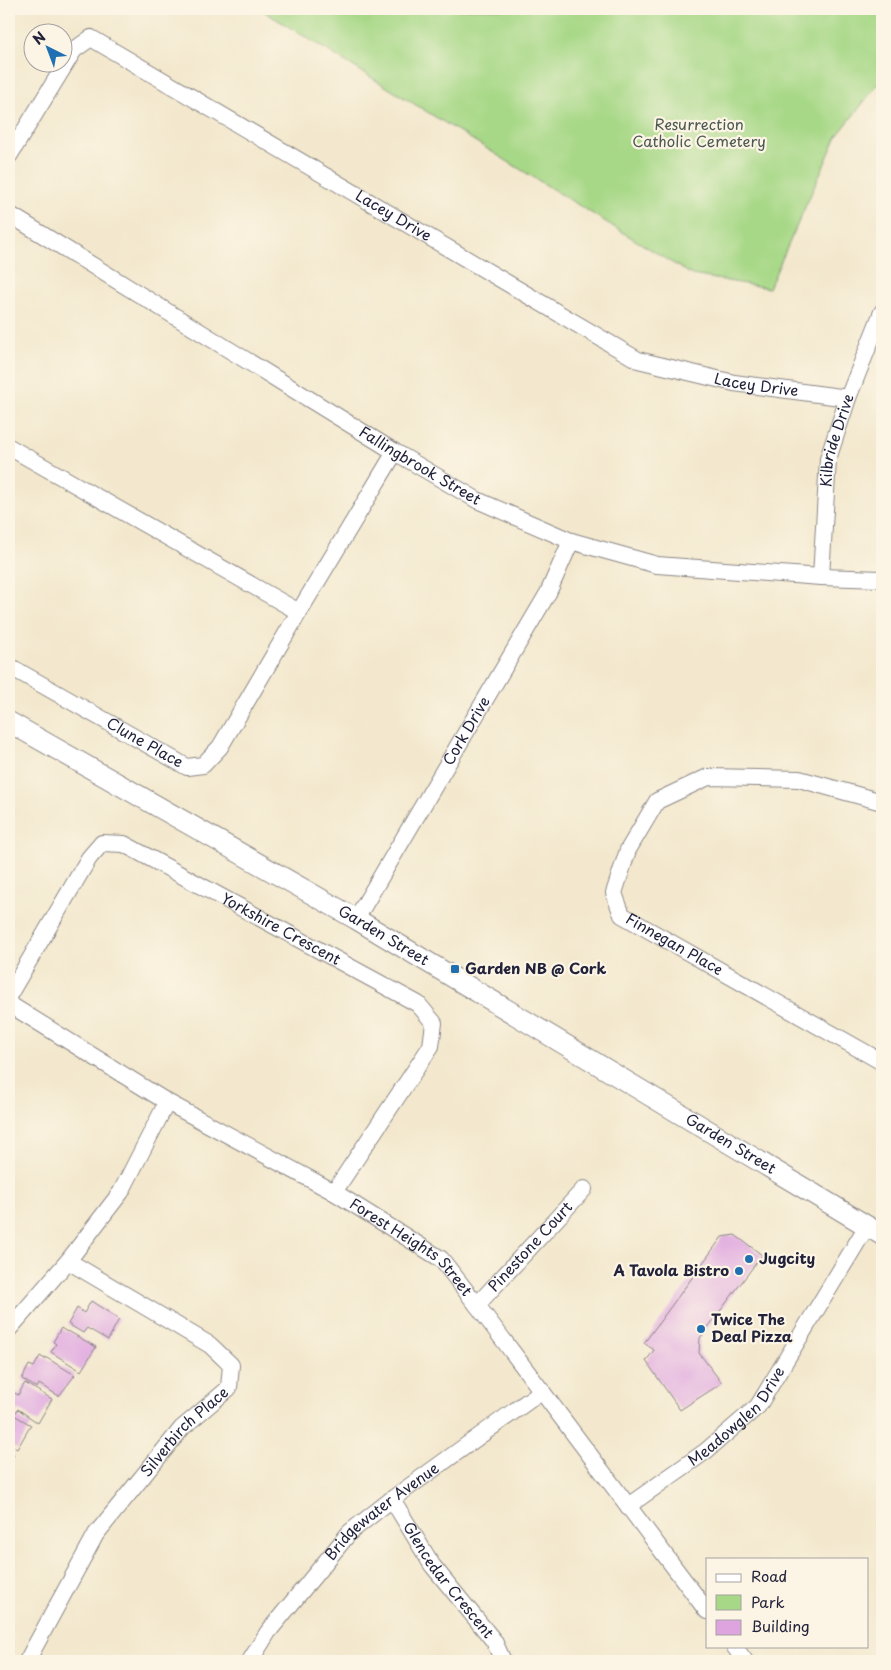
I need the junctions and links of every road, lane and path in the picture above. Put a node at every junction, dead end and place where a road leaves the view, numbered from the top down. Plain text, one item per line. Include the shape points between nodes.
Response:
1 (9, 156) edge
2 (9, 214) edge
3 (882, 312) edge
4 (848, 398) junction
5 (9, 447) edge
6 (395, 452) junction
7 (571, 541) junction
8 (821, 578) junction
9 (882, 579) edge
10 (299, 612) junction
11 (9, 666) edge
12 (9, 722) edge
13 (882, 802) edge
14 (356, 919) junction
15 (9, 996) edge
16 (9, 1004) edge
17 (882, 1062) edge
18 (167, 1102) junction
19 (584, 1189) dead end
20 (334, 1192) junction
21 (875, 1231) edge
22 (68, 1261) junction
23 (477, 1305) junction
24 (9, 1329) edge
25 (542, 1391) junction
26 (392, 1499) junction
27 (628, 1506) junction
28 (706, 1610) edge
29 (735, 1648) edge
30 (27, 1661) edge
31 (250, 1661) edge
32 (503, 1661) edge
33 (745, 1661) edge

1 - 4 street, Lacey Drive via 74,50 91,38 638,360 734,383
2 - 6 street, Fallingbrook Street
3 - 4 street, Kilbride Drive
4 - 8 street, Kilbride Drive via 828,459
5 - 10 street
6 - 7 street, Fallingbrook Street via 478,500
6 - 10 street, Clune Place
7 - 8 street, Fallingbrook Street via 657,565
7 - 14 street, Cork Drive via 548,593
8 - 9 street, Fallingbrook Street
10 - 11 street, Clune Place via 220,747 203,765 187,766
12 - 14 street, Garden Street
13 - 17 street, Finnegan Place via 799,779 708,777 657,801 628,850 614,893 622,916
14 - 21 street, Garden Street
15 - 20 street, Yorkshire Crescent via 89,858 102,843 109,843 124,844 418,1004 434,1023 431,1046
16 - 18 street, Forest Heights Street
18 - 20 street, Forest Heights Street
18 - 22 street via 121,1192
19 - 23 street, Pinestone Court
20 - 23 street, Forest Heights Street via 441,1259
21 - 27 street, Meadowglen Drive via 758,1406 706,1451
22 - 24 street
22 - 30 street, Silverbirch Place via 210,1345 231,1365 229,1388 182,1428 96,1534
23 - 25 street, Forest Heights Street
25 - 26 street, Bridgewater Avenue
25 - 27 street, Forest Heights Street
26 - 31 street, Bridgewater Avenue via 350,1532 268,1632
26 - 32 street, Glencedar Crescent via 432,1565 494,1641
27 - 28 street, Forest Heights Street
29 - 33 street

